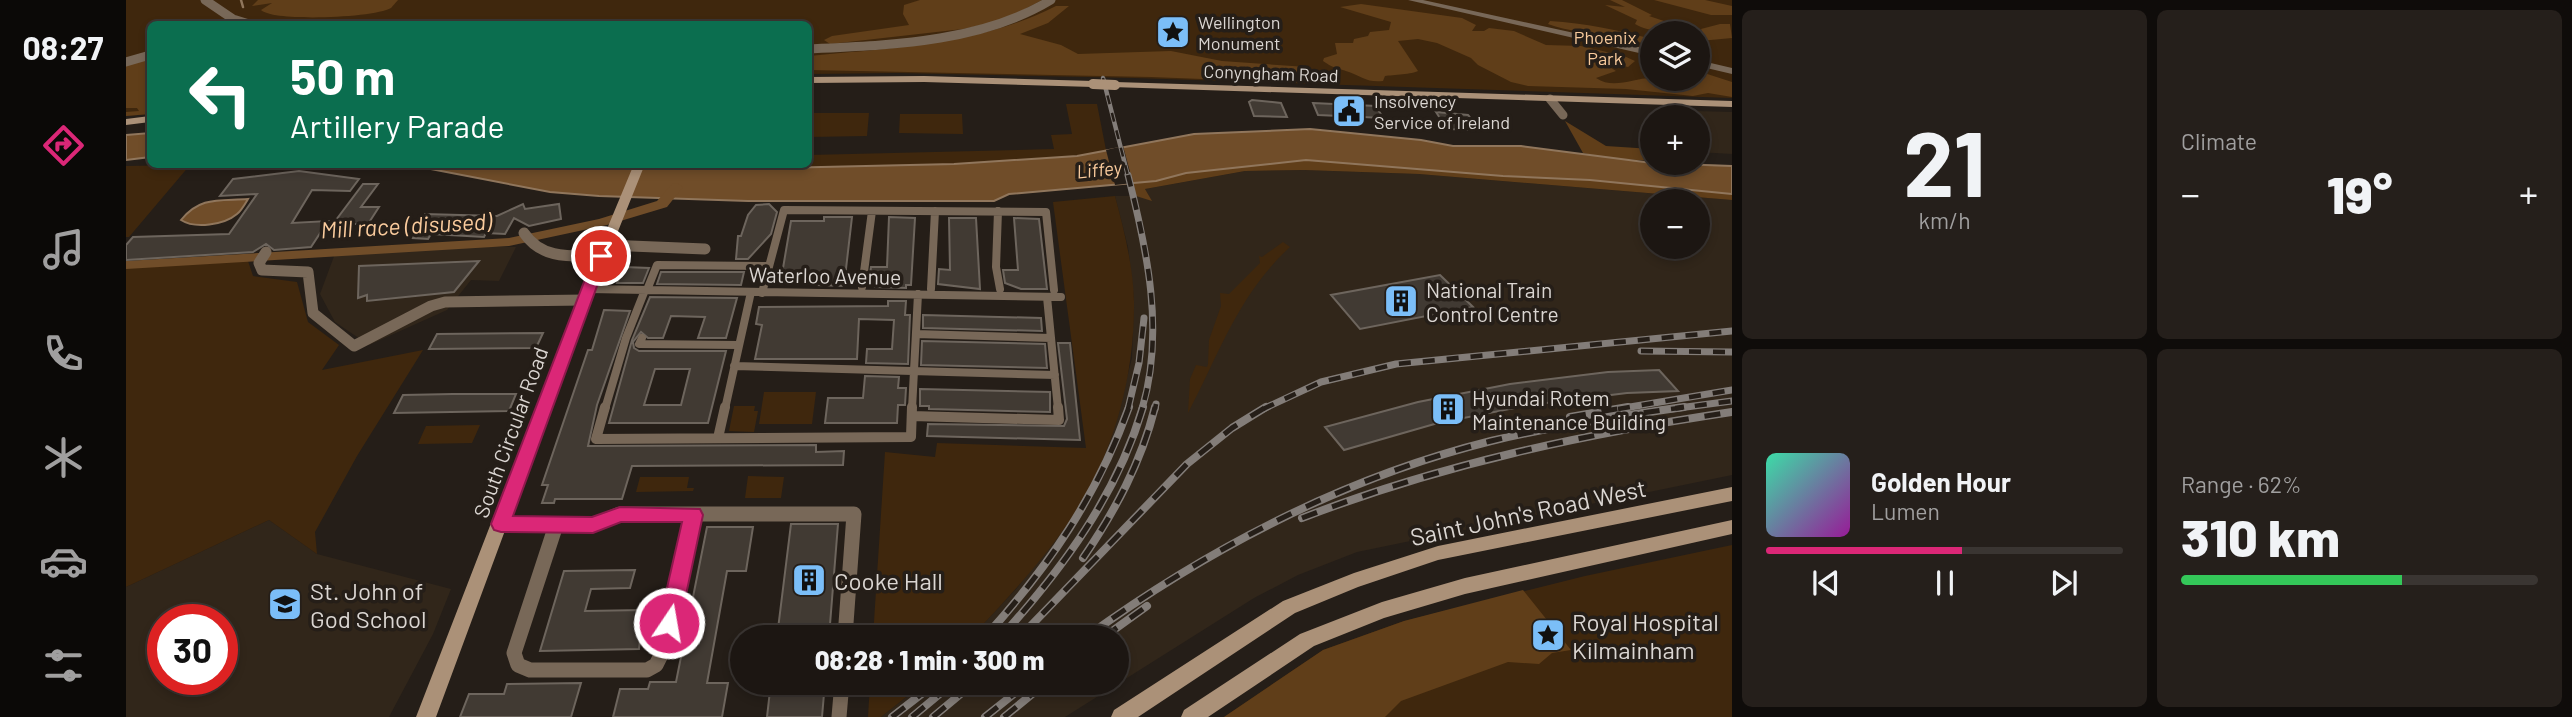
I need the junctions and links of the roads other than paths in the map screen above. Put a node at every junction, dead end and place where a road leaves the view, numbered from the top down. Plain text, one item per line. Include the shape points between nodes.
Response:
1 (205, 0) edge
2 (1051, 0) edge
3 (1412, 0) edge
4 (239, 21) edge
5 (812, 49) edge
6 (1640, 50) edge
7 (147, 56) edge
8 (126, 62) edge
9 (1710, 66) edge
10 (1732, 71) edge
11 (812, 80) edge
12 (1550, 99) junction
13 (1732, 104) edge
14 (1563, 115) dead end
15 (147, 119) edge
16 (126, 121) edge
17 (638, 168) edge
18 (784, 210) joint
19 (872, 211) junction
20 (935, 211) junction
21 (999, 212) junction
22 (527, 238) dead end
23 (705, 249) dead end
24 (604, 250) junction
25 (263, 257) dead end
26 (769, 266) junction
27 (862, 287) dead end
28 (931, 289) dead end
29 (1000, 289) dead end
30 (646, 290) junction
31 (751, 292) junction
32 (762, 293) junction
33 (587, 294) junction
34 (918, 294) junction
35 (1054, 294) junction
36 (916, 334) junction
37 (642, 338) dead end
38 (1051, 338) junction
39 (738, 345) junction
40 (734, 366) junction
41 (915, 371) junction
42 (1055, 375) junction
43 (912, 416) junction
44 (718, 438) junction
45 (1732, 494) edge
46 (693, 515) junction
47 (501, 524) junction
48 (556, 525) junction
49 (1732, 527) edge
50 (846, 625) edge
51 (663, 651) joint
52 (841, 695) edge
53 (425, 717) edge
54 (839, 717) edge
55 (1121, 717) edge
56 (1191, 717) edge

1 - 4 street
2 - 5 street via 1035,12 987,27
3 - 6 street
7 - 8 street
9 - 10 street
11 - 12 main road, Conyngham Road, bridge via 937,79
12 - 13 main road, Conyngham Road
12 - 14 street
15 - 16 main road
17 - 24 main road, South Circular Road
18 - 19 street
18 - 26 street
19 - 20 street
19 - 27 street
20 - 21 street
20 - 28 street
21 - 29 street via 996,267
21 - 35 street via 1046,212
22 - 24 street via 545,254
23 - 24 street
24 - 33 main road, South Circular Road
25 - 33 street via 259,267 267,271 308,272 307,301 313,315 354,346 445,302
26 - 30 street via 657,265
26 - 32 street
30 - 31 street, Waterloo Avenue
30 - 33 street, Waterloo Avenue
30 - 44 street via 626,338 596,439
31 - 32 street, Waterloo Avenue
31 - 39 street
32 - 34 street, Waterloo Avenue
33 - 47 main road, South Circular Road
34 - 35 street, Waterloo Avenue
34 - 36 street
35 - 38 street
36 - 38 street
36 - 41 street
37 - 39 street via 639,344
38 - 42 street
39 - 40 street
40 - 41 street
40 - 44 street
41 - 42 street
41 - 43 street
42 - 43 street via 1059,420
43 - 44 street via 911,437
45 - 55 main road, Saint John's Road West via 1438,553 1354,581 1289,607
46 - 48 street via 620,514 593,525
46 - 50 street via 855,514
46 - 51 street
47 - 48 street
47 - 53 main road, South Circular Road
48 - 51 street via 514,653 518,665 530,670 647,670 656,665
49 - 56 main road via 1465,586 1382,610 1307,640
52 - 54 street

